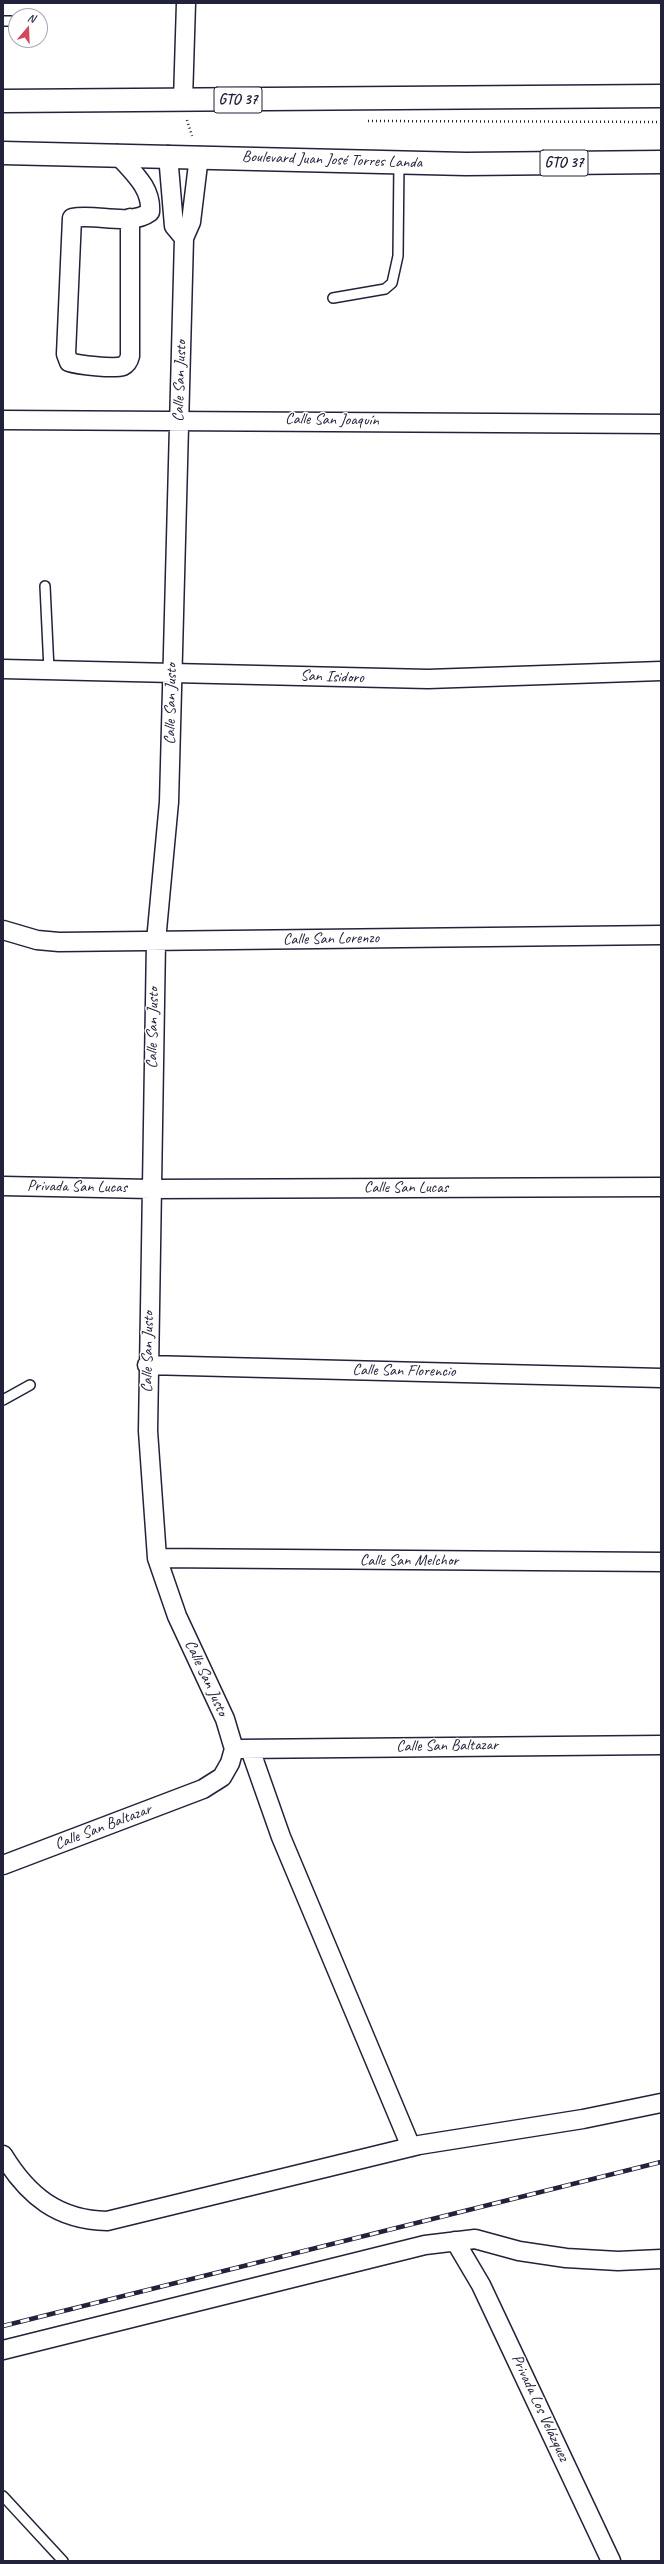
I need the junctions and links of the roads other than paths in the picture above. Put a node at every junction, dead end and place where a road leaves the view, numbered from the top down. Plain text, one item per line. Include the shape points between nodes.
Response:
1 (186, 3) edge
2 (661, 96) edge
3 (183, 100) junction
4 (3, 101) edge
5 (3, 153) edge
6 (117, 154) junction
7 (168, 155) junction
8 (199, 156) junction
9 (399, 162) junction
10 (661, 162) edge
11 (130, 218) junction
12 (184, 238) junction
13 (334, 298) dead end
14 (179, 419) junction
15 (3, 420) edge
16 (661, 424) edge
17 (46, 586) dead end
18 (3, 668) edge
19 (49, 670) junction
20 (661, 671) edge
21 (172, 672) junction
22 (3, 930) edge
23 (661, 935) edge
24 (156, 941) junction
25 (3, 1186) edge
26 (661, 1188) edge
27 (150, 1189) junction
28 (147, 1365) junction
29 (661, 1378) edge
30 (30, 1385) dead end
31 (3, 1400) edge
32 (157, 1558) junction
33 (661, 1562) edge
34 (661, 1745) edge
35 (242, 1749) junction
36 (3, 1865) edge
37 (661, 2103) edge
38 (411, 2147) junction
39 (3, 2155) edge
40 (455, 2241) junction
41 (661, 2259) edge
42 (3, 2350) edge
43 (3, 2496) edge
44 (63, 2561) edge
45 (611, 2561) edge

1 - 3 street
2 - 3 main road, GTO 37
3 - 4 main road, GTO 37
5 - 6 main road, Boulevard Juan José Torres Landa / GTO 37
6 - 7 main road, Boulevard Juan José Torres Landa / GTO 37
6 - 11 street via 147,188 151,204 150,212 144,217
7 - 8 main road, Boulevard Juan José Torres Landa / GTO 37
7 - 12 street via 174,226
8 - 9 main road, Boulevard Juan José Torres Landa / GTO 37
8 - 12 street, Calle San Justo via 191,222
9 - 10 main road, Boulevard Juan José Torres Landa / GTO 37
9 - 13 lane via 398,256 392,283 384,289
11 - 11 street via 128,362 122,366 76,365 69,362 66,354 72,218
12 - 14 street, Calle San Justo
14 - 15 street, Calle San Joaquín
14 - 16 street, Calle San Joaquín
14 - 21 street, Calle San Justo
17 - 19 lane
18 - 19 street, San Isidoro
19 - 21 street, San Isidoro
20 - 21 street, San Isidoro via 428,679
21 - 24 street, Calle San Justo via 169,802
22 - 24 street, Calle San Lorenzo via 37,940 59,942
23 - 24 street, Calle San Lorenzo
24 - 27 street, Calle San Justo
25 - 27 street, Privada San Lucas
26 - 27 street, Calle San Lucas
27 - 28 street, Calle San Justo
28 - 29 street, Calle San Florencio
28 - 32 street, Calle San Justo via 148,1431
30 - 31 lane
32 - 33 street, Calle San Melchor
32 - 35 street, Calle San Justo via 177,1616 225,1719
34 - 35 street, Calle San Baltazar
35 - 36 street, Calle San Baltazar via 222,1777 203,1789
35 - 38 street, Calle San Justo
37 - 38 street via 582,2119
38 - 39 street via 107,2221 84,2221 48,2205 28,2188
40 - 41 street via 480,2240 519,2251 566,2258 618,2261
40 - 42 street via 425,2245
40 - 45 street, Privada Los Velázquez via 482,2285
43 - 44 lane

